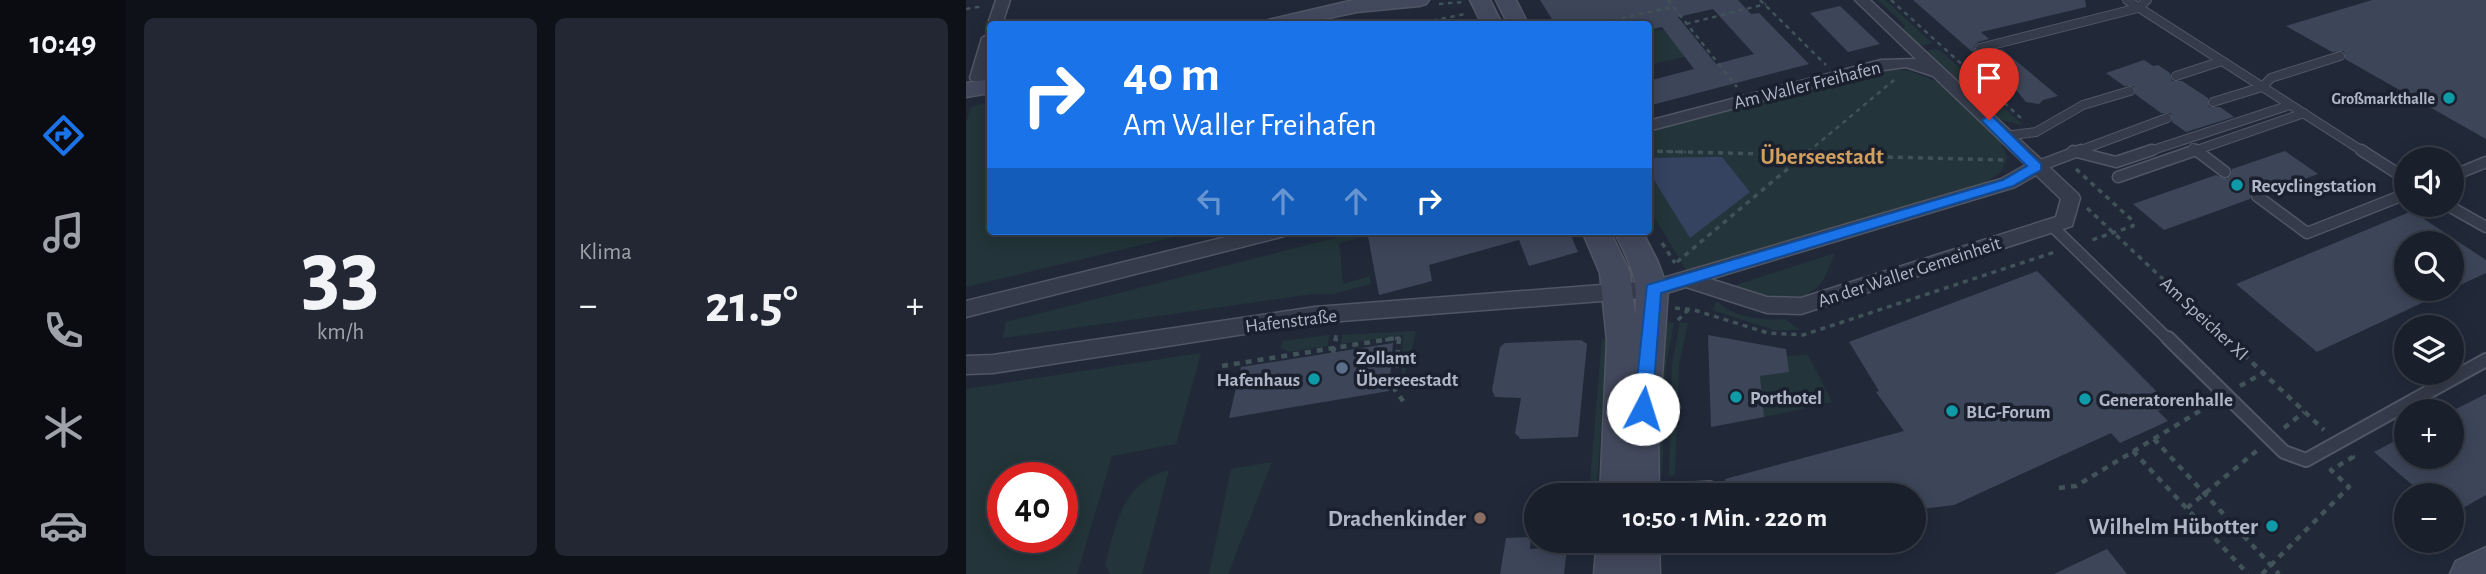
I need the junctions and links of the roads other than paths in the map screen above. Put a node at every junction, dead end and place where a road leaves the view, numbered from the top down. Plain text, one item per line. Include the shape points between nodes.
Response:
1 (1003, 0) edge
2 (1381, 0) edge
3 (1419, 0) edge
4 (1506, 0) edge
5 (1862, 0) edge
6 (2127, 0) edge
7 (2147, 0) edge
8 (1475, 7) edge
9 (2138, 8) junction
10 (1349, 9) junction
11 (996, 21) edge
12 (1290, 21) edge
13 (1489, 21) edge
14 (1516, 21) edge
15 (1888, 24) junction
16 (1980, 48) dead end
17 (987, 50) edge
18 (2340, 56) dead end
19 (2222, 61) junction
20 (1891, 62) junction
21 (1939, 72) junction
22 (2176, 76) dead end
23 (978, 85) edge
24 (2262, 87) junction
25 (2130, 90) dead end
26 (2213, 102) dead end
27 (2290, 104) junction
28 (2304, 113) junction
29 (2167, 118) dead end
30 (1652, 125) edge
31 (2005, 136) junction
32 (2183, 140) junction
33 (2196, 150) junction
34 (2073, 151) junction
35 (2486, 162) edge
36 (2036, 167) junction
37 (2394, 171) edge
38 (2464, 171) edge
39 (2225, 172) dead end
40 (2118, 177) dead end
41 (2257, 196) dead end
42 (2394, 199) edge
43 (2464, 215) edge
44 (2051, 225) junction
45 (2486, 227) edge
46 (1260, 235) edge
47 (1598, 235) edge
48 (1630, 235) edge
49 (1680, 271) junction
50 (1653, 289) junction
51 (1618, 291) junction
52 (966, 309) edge
53 (2486, 360) edge
54 (966, 365) edge
55 (1629, 483) edge
56 (1631, 483) edge
57 (1615, 553) edge
58 (1640, 553) edge
59 (2486, 566) edge
60 (1614, 574) edge
61 (1640, 574) edge
62 (2470, 574) edge

1 - 11 street
2 - 10 street
3 - 10 street
4 - 14 street
5 - 15 street
6 - 9 lane
7 - 9 lane
8 - 13 street
9 - 16 lane
9 - 19 lane
10 - 12 street
15 - 20 street via 1896,42
15 - 21 street
17 - 23 street
18 - 24 lane via 2271,78
19 - 22 lane
19 - 24 lane
20 - 21 street, Am Waller Freihafen
20 - 30 street, Am Waller Freihafen
21 - 31 street, Am Waller Freihafen
24 - 26 lane
24 - 27 lane
25 - 31 lane via 2083,105 2036,132
27 - 28 lane
27 - 32 lane
28 - 33 lane
28 - 37 lane
29 - 34 lane
31 - 36 street, Am Waller Freihafen
32 - 33 lane
32 - 34 lane via 2116,162
33 - 39 lane
33 - 40 lane
34 - 36 lane
35 - 38 lane
36 - 44 street via 2071,198 2065,221
36 - 49 street via 2008,183
41 - 42 lane via 2307,233
43 - 45 lane
44 - 49 street, An der Waller Gemeinheit via 1801,306 1767,305
44 - 53 lane, Am Speicher XI via 2284,452 2306,460
46 - 52 street
47 - 51 street
48 - 50 street
49 - 50 street
50 - 51 street
50 - 56 street via 1641,435
51 - 54 street, Hafenstraße via 1315,315
51 - 55 street
57 - 60 street
58 - 61 street
59 - 62 street

